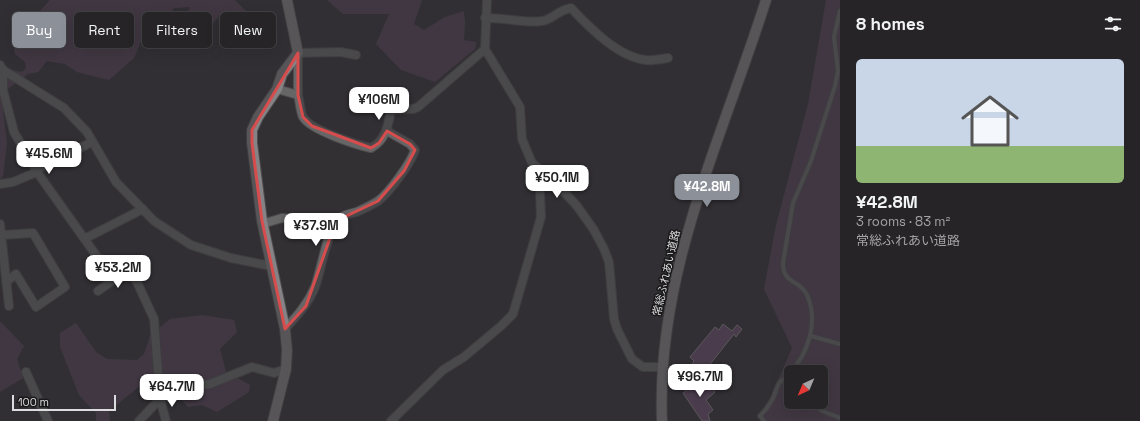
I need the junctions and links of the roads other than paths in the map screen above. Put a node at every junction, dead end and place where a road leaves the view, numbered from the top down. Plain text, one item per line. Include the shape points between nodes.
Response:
1 (287, 0) edge
2 (487, 0) edge
3 (766, 0) edge
4 (840, 11) edge
5 (485, 18) junction
6 (485, 49) junction
7 (298, 53) junction
8 (356, 55) dead end
9 (668, 58) dead end
10 (2, 67) edge
11 (277, 89) junction
12 (298, 95) junction
13 (386, 131) junction
14 (92, 142) junction
15 (539, 169) junction
16 (37, 171) junction
17 (0, 184) edge
18 (143, 209) junction
19 (336, 221) junction
20 (0, 224) edge
21 (262, 224) junction
22 (2, 235) junction
23 (86, 238) junction
24 (271, 266) junction
25 (126, 271) junction
26 (6, 282) junction
27 (98, 291) dead end
28 (9, 306) dead end
29 (286, 329) junction
30 (811, 336) junction
31 (840, 344) edge
32 (796, 365) edge
33 (662, 367) junction
34 (286, 369) junction
35 (26, 372) dead end
36 (784, 379) edge
37 (160, 399) junction
38 (819, 409) edge
39 (760, 416) junction
40 (840, 418) edge
41 (48, 421) edge
42 (139, 421) edge
43 (166, 421) edge
44 (273, 421) edge
45 (391, 421) edge
46 (662, 421) edge
47 (755, 421) edge
48 (764, 421) edge

1 - 7 street
2 - 5 street
3 - 33 street, 常総ふれあい道路 via 681,251 666,326
4 - 30 lane via 834,37 838,71 835,86 811,161 794,203 783,263 783,273 807,295 811,311
5 - 6 street
5 - 9 street via 544,21 562,9 571,8 623,54 647,60
6 - 13 street via 418,107 391,110
6 - 15 street via 520,107 522,139 532,163
7 - 8 street via 340,52
7 - 11 street via 282,74
7 - 12 street
10 - 14 street via 64,108 87,132
10 - 16 street via 3,90 14,132
11 - 12 street
11 - 21 street via 252,130
12 - 13 street via 303,117 312,126 371,148 379,144
13 - 19 street via 410,144 414,150 413,157 378,201
14 - 16 street
14 - 18 street via 116,182
15 - 33 street via 577,206 604,249 609,262 614,319 632,360 643,367
15 - 45 street via 541,217 513,314 464,357 443,370
16 - 17 street via 13,182
16 - 23 street
18 - 23 street
18 - 24 street via 154,221 191,245 231,258
19 - 21 street via 282,218
19 - 29 street via 315,287 306,306
20 - 22 street
21 - 24 street
22 - 26 street
22 - 26 street via 33,234 66,287 36,307 16,274
23 - 25 street via 98,258 119,265
24 - 29 street
25 - 27 street
25 - 37 street via 136,280 154,319
26 - 28 street
29 - 34 street
30 - 31 lane
30 - 32 lane
33 - 46 street, 常総ふれあい道路
34 - 37 street via 274,373 252,367 210,384 196,386
34 - 44 street
35 - 41 street
36 - 39 lane
37 - 42 street
37 - 43 street
38 - 40 lane
39 - 47 lane
39 - 48 lane

